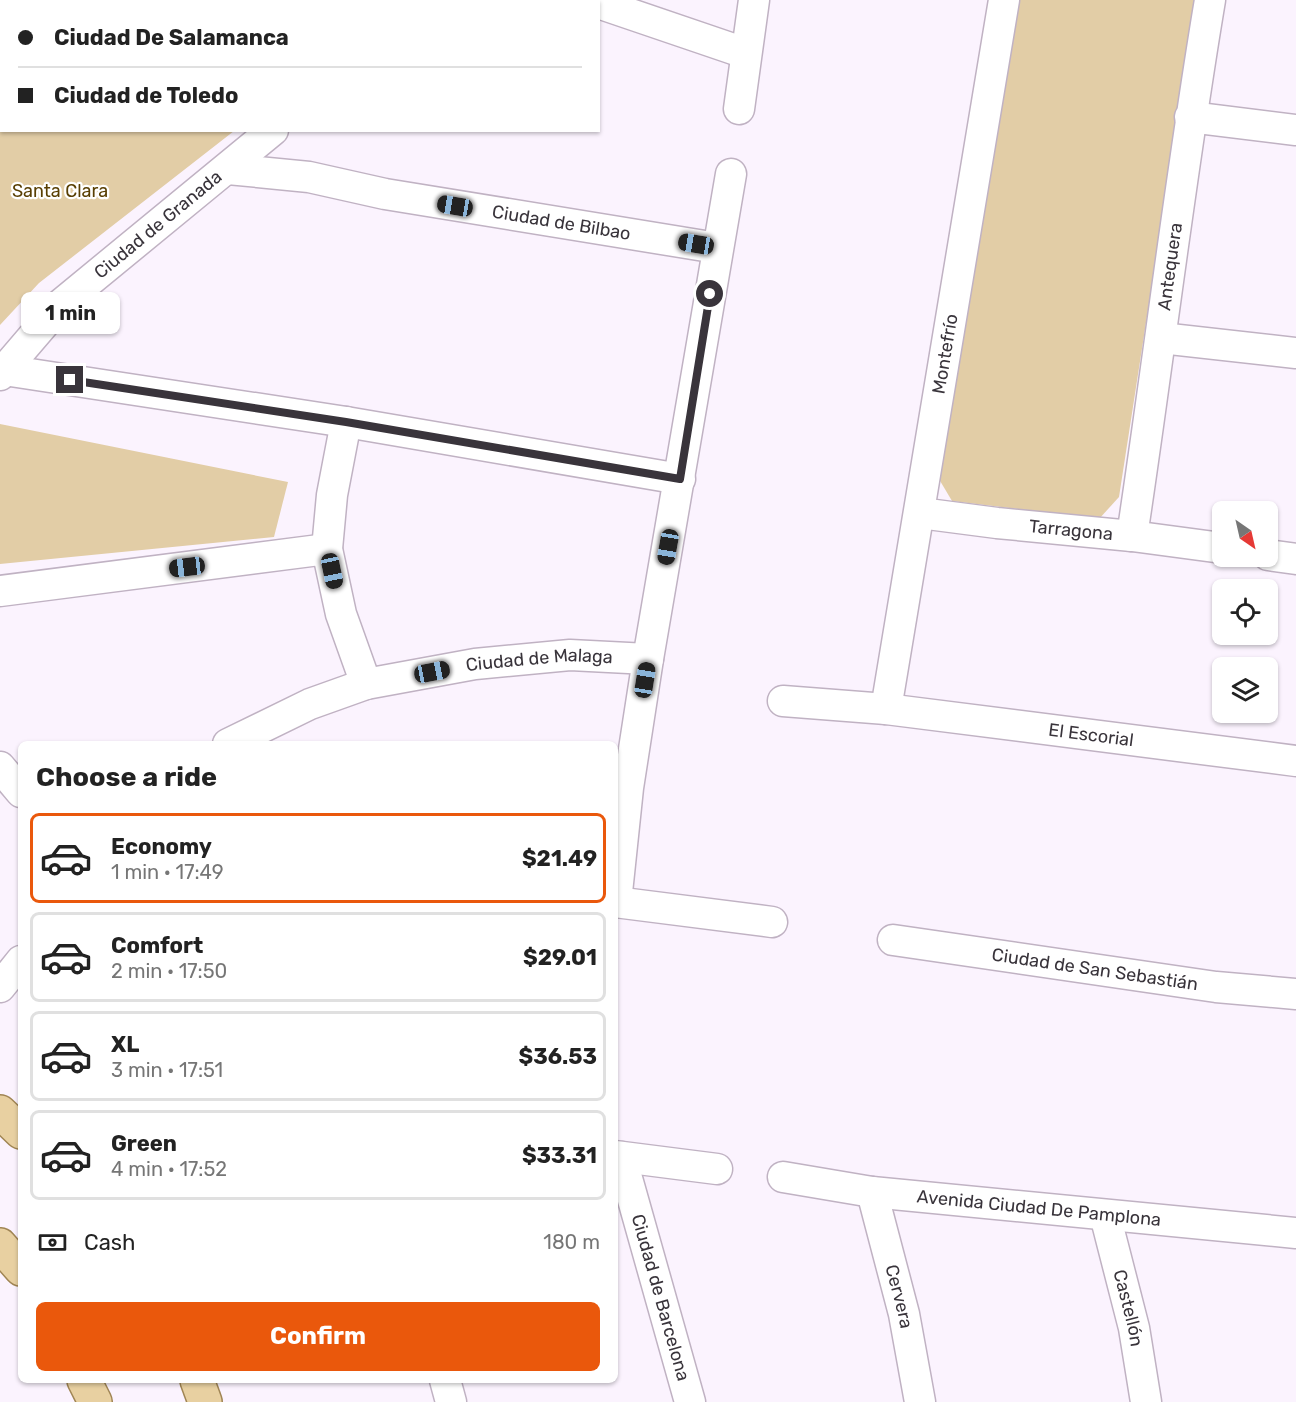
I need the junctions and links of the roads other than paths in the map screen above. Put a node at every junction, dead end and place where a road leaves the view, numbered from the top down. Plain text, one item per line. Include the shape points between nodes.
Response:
1 (754, 0) edge
2 (1004, 0) edge
3 (1210, 0) edge
4 (600, 3) edge
5 (745, 53) junction
6 (739, 109) dead end
7 (1190, 117) junction
8 (1296, 130) edge
9 (271, 132) edge
10 (228, 169) junction
11 (731, 174) dead end
12 (717, 248) junction
13 (1161, 338) junction
14 (1296, 353) edge
15 (2, 372) edge
16 (346, 422) junction
17 (680, 479) junction
18 (920, 513) junction
19 (1132, 536) junction
20 (1212, 547) edge
21 (327, 549) junction
22 (1278, 556) edge
23 (1296, 559) edge
24 (0, 591) edge
25 (648, 659) junction
26 (366, 684) junction
27 (783, 701) dead end
28 (886, 709) junction
29 (234, 741) edge
30 (1296, 761) edge
31 (0, 767) edge
32 (18, 788) edge
33 (618, 876) edge
34 (618, 902) edge
35 (772, 922) dead end
36 (893, 940) dead end
37 (18, 965) edge
38 (0, 987) edge
39 (1296, 994) edge
40 (0, 1112) edge
41 (18, 1129) edge
42 (618, 1157) edge
43 (717, 1169) dead end
44 (783, 1177) dead end
45 (872, 1192) junction
46 (1106, 1215) junction
47 (1296, 1233) edge
48 (0, 1245) edge
49 (18, 1266) edge
50 (86, 1383) edge
51 (198, 1383) edge
52 (445, 1383) edge
53 (95, 1402) edge
54 (205, 1402) edge
55 (451, 1402) edge
56 (690, 1402) edge
57 (920, 1402) edge
58 (1146, 1402) edge

1 - 5 street
2 - 18 street, Montefrío
3 - 7 street, Antequera
4 - 5 street
5 - 6 street
7 - 8 street
7 - 13 street, Antequera
9 - 10 street, Ciudad de Granada
10 - 12 street, Ciudad de Bilbao via 309,177 385,194
10 - 15 street, Ciudad de Granada via 60,305
11 - 12 street
12 - 17 street
13 - 14 street
13 - 19 street, Antequera
15 - 16 street
16 - 17 street
16 - 21 street via 332,495
17 - 25 street
18 - 19 street, Tarragona
18 - 28 street, Montefrío
19 - 20 street, Tarragona
21 - 24 street
21 - 26 street via 341,614
22 - 23 street
25 - 26 street, Ciudad de Malaga via 570,655 475,664
25 - 33 street
26 - 29 street, Ciudad de Malaga via 309,704
27 - 28 street, El Escorial
28 - 30 street, El Escorial
31 - 32 street
34 - 35 street
36 - 39 street, Ciudad de San Sebastián via 1216,987
37 - 38 street
40 - 41 main road
42 - 43 street
42 - 56 street, Ciudad de Barcelona
44 - 45 street, Avenida Ciudad De Pamplona
45 - 46 street, Avenida Ciudad De Pamplona
45 - 57 street, Cervera via 904,1314
46 - 47 street, Avenida Ciudad De Pamplona
46 - 58 street, Castellón via 1134,1328
48 - 49 main road
50 - 53 main road
51 - 54 main road
52 - 55 street

